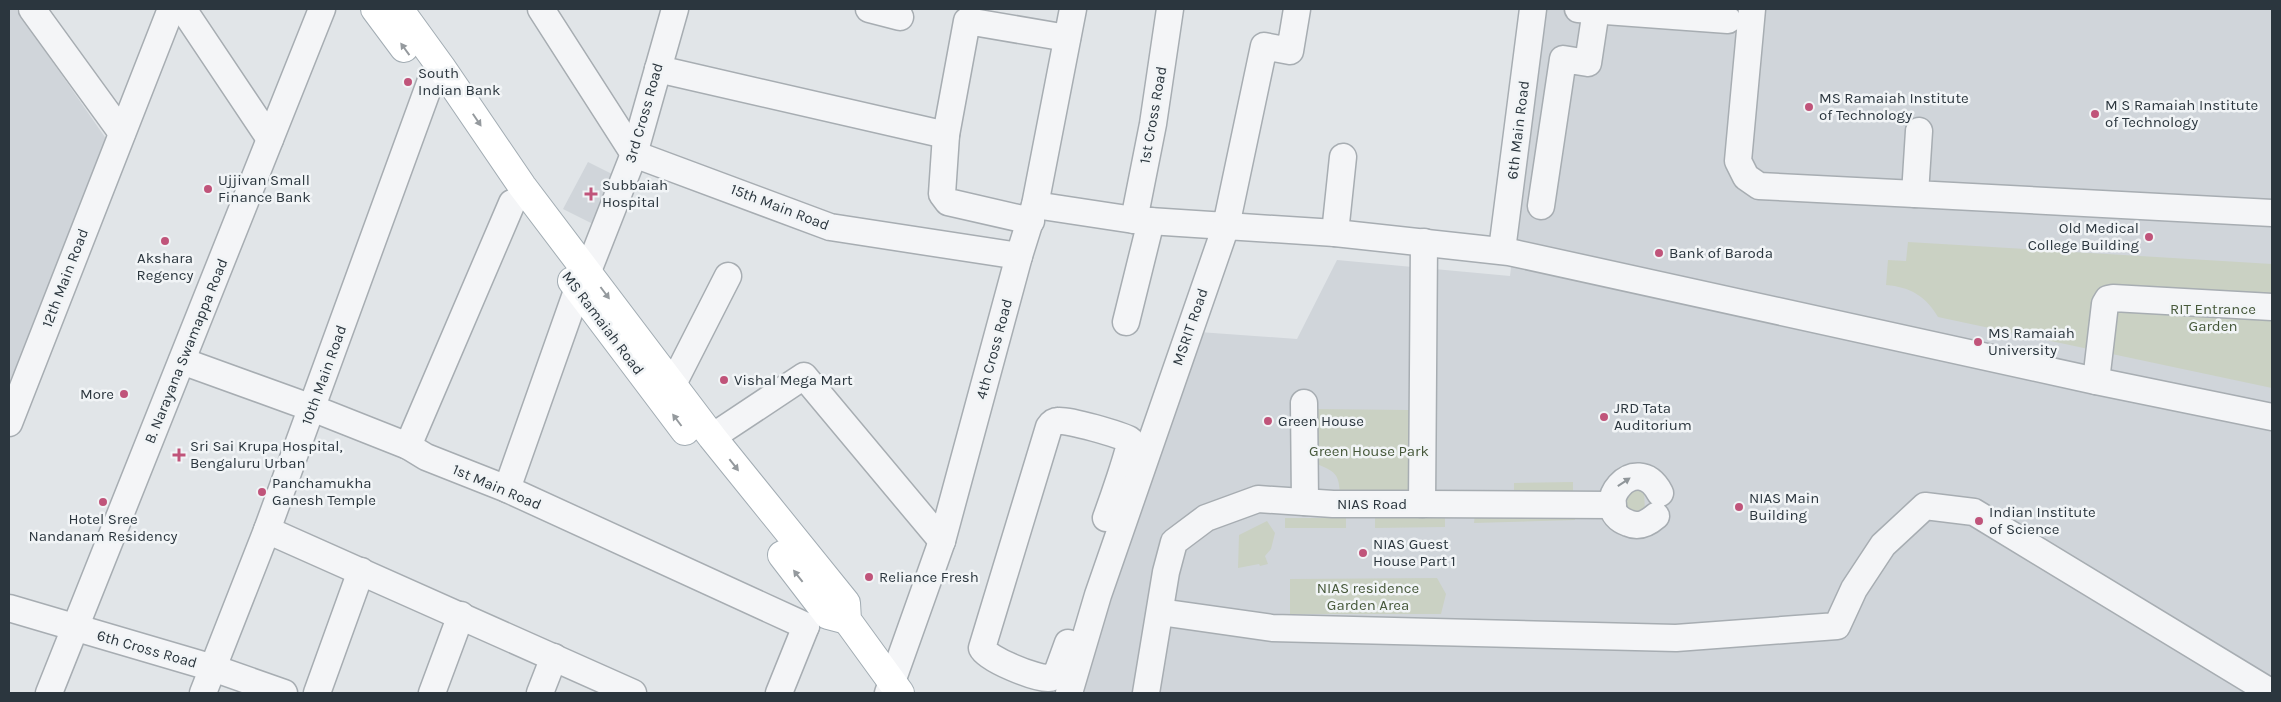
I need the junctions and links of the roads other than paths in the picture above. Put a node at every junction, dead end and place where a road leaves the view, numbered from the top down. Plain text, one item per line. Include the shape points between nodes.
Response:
1 (32, 9) edge
2 (171, 9) edge
3 (183, 9) edge
4 (322, 9) edge
5 (375, 9) edge
6 (399, 9) edge
7 (541, 9) edge
8 (675, 9) edge
9 (869, 9) edge
10 (1073, 9) edge
11 (1170, 9) edge
12 (1297, 9) edge
13 (1534, 9) edge
14 (1752, 9) edge
15 (1587, 10) edge
16 (900, 17) dead end
17 (1728, 20) dead end
18 (1067, 38) junction
19 (658, 69) junction
20 (430, 83) junction
21 (1918, 131) dead end
22 (122, 133) junction
23 (946, 135) junction
24 (270, 139) junction
25 (634, 154) junction
26 (1342, 157) dead end
27 (1916, 194) junction
28 (512, 203) junction
29 (1541, 206) dead end
30 (2272, 212) edge
31 (1033, 213) junction
32 (1142, 220) junction
33 (1226, 226) junction
34 (1335, 233) junction
35 (1424, 242) junction
36 (1502, 250) junction
37 (1019, 256) junction
38 (728, 276) dead end
39 (583, 280) junction
40 (2272, 307) edge
41 (1126, 322) dead end
42 (182, 361) junction
43 (2096, 381) junction
44 (673, 384) junction
45 (1304, 403) dead end
46 (312, 408) junction
47 (2272, 417) edge
48 (9, 423) edge
49 (712, 437) junction
50 (408, 446) junction
51 (507, 490) junction
52 (1305, 502) junction
53 (1422, 504) junction
54 (1613, 505) junction
55 (267, 530) junction
56 (942, 540) junction
57 (361, 571) junction
58 (1091, 592) junction
59 (9, 608) edge
60 (1160, 612) junction
61 (461, 615) junction
62 (847, 620) junction
63 (806, 626) junction
64 (75, 628) junction
65 (554, 657) junction
66 (213, 668) junction
67 (893, 690) edge
68 (49, 693) edge
69 (203, 693) edge
70 (284, 693) edge
71 (317, 693) edge
72 (432, 693) edge
73 (540, 693) edge
74 (633, 693) edge
75 (779, 693) edge
76 (1070, 693) edge
77 (1146, 693) edge
78 (2272, 693) edge

1 - 22 street
2 - 22 street, 12th Main Road
3 - 24 street
4 - 24 street, B. Narayana Swamappa Road
20 -> 5 main road, MS Ramaiah Road
6 -> 39 main road, MS Ramaiah Road
7 - 25 street
8 - 19 street, 3rd Cross Road
9 - 16 street
10 - 18 street, 4th Cross Road
11 - 32 street, 1st Cross Road
12 - 33 street, MSRIT Road via 1290,51 1264,46
13 - 36 street, 6th Main Road
14 - 27 street via 1738,160 1746,177 1759,186
15 - 17 street
15 - 29 street via 1588,63 1563,59
18 - 23 street via 967,21
18 - 31 street, 4th Cross Road
19 - 23 street
19 - 25 street, 3rd Cross Road
20 - 28 main road, MS Ramaiah Road
20 - 46 street, 10th Main Road
21 - 27 street
22 - 48 street, 12th Main Road
23 - 31 street via 942,194 948,202
24 - 42 street, B. Narayana Swamappa Road
25 - 37 street, 15th Main Road via 830,227
25 - 39 street, 3rd Cross Road
26 - 34 street
27 - 30 street
28 - 39 main road, MS Ramaiah Road
28 - 50 street
31 - 32 street
31 - 37 street, 4th Cross Road
32 - 33 street
32 - 41 street, 1st Cross Road
33 - 34 street
33 - 58 street, MSRIT Road
34 - 35 street
35 - 36 street
35 - 53 street, NIAS Road
36 - 43 street
37 - 56 street, 4th Cross Road
38 - 44 street
39 -> 44 main road, MS Ramaiah Road
39 - 51 street, 3rd Cross Road
62 -> 39 main road, MS Ramaiah Road via 828,615 698,448
40 - 43 street via 2108,299 2104,304
42 - 46 street, 1st Main Road
42 - 64 street, B. Narayana Swamappa Road
43 - 47 street
44 - 49 main road, MS Ramaiah Road
45 - 52 street
46 - 50 street, 1st Main Road
46 - 55 street, 10th Main Road
49 - 56 street via 804,376
49 -> 62 main road, MS Ramaiah Road via 846,604
50 - 51 street, 1st Main Road via 426,457
51 - 63 street, 1st Main Road
52 - 53 street, NIAS Road
52 - 60 street, NIAS Road via 1258,499 1206,518 1174,542
53 - 54 street
54 -> 54 street via 1615,490 1627,479 1635,477 1650,481 1658,505 1650,521 1635,525 1620,519
55 - 57 street
55 - 66 street, 10th Main Road
56 - 67 street, 4th Cross Road
57 - 61 street
57 - 71 street
58 - 58 street via 1056,676 1039,676 995,660 983,650 1049,427 1058,421 1125,436 1132,443 1119,476
58 - 76 street, MSRIT Road
59 - 64 street, 6th Cross Road
60 - 77 street, NIAS Road
60 - 78 street via 1272,628 1676,638 1837,626 1854,589 1883,545 1925,506 1974,512
61 - 65 street
61 - 72 street
62 - 63 street
62 - 67 main road, MS Ramaiah Road
63 - 75 street
64 - 66 street, 6th Cross Road
64 - 68 street, B. Narayana Swamappa Road
65 - 73 street
65 - 74 street
66 - 69 street, 10th Main Road
66 - 70 street, 6th Cross Road

